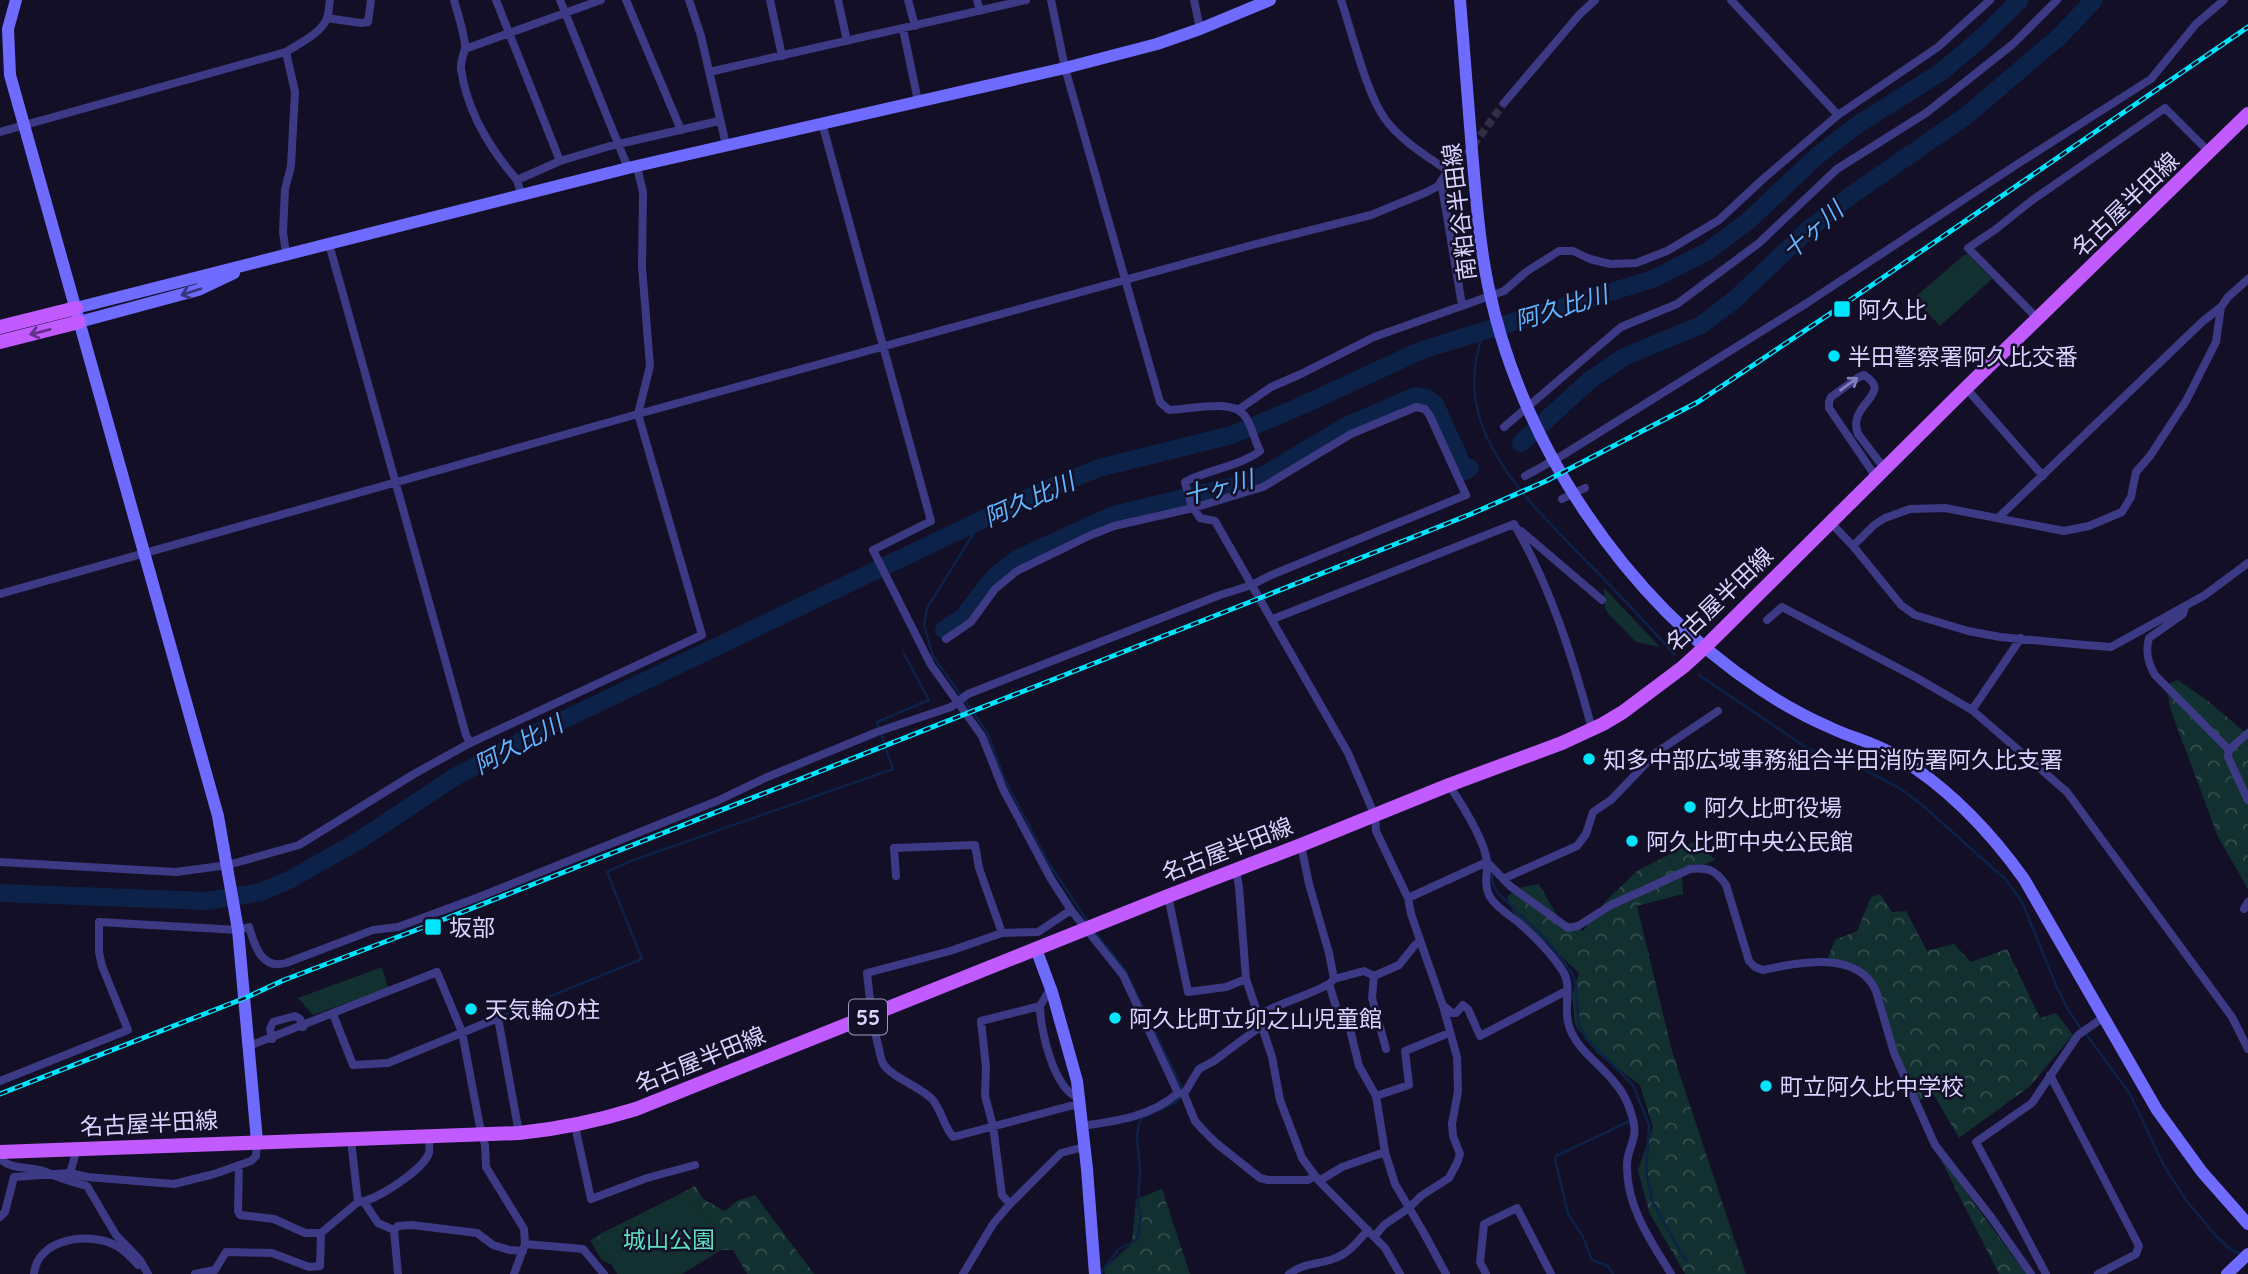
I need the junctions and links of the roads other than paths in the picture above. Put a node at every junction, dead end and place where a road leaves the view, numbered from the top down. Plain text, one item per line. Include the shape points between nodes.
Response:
1 (16, 0) edge
2 (330, 0) edge
3 (371, 0) edge
4 (454, 0) edge
5 (496, 0) edge
6 (560, 0) edge
7 (601, 0) edge
8 (626, 0) edge
9 (689, 0) edge
10 (770, 0) edge
11 (838, 0) edge
12 (908, 0) edge
13 (977, 0) edge
14 (1026, 0) edge
15 (1051, 0) edge
16 (1194, 0) edge
17 (1270, 0) edge
18 (1342, 0) edge
19 (1460, 0) edge
20 (1595, 0) edge
21 (1731, 0) edge
22 (1990, 0) edge
23 (2057, 0) edge
24 (2224, 0) edge
25 (980, 11) junction
26 (565, 13) junction
27 (327, 18) junction
28 (915, 26) junction
29 (903, 29) junction
30 (1200, 29) junction
31 (509, 33) junction
32 (848, 41) junction
33 (465, 49) junction
34 (286, 52) junction
35 (782, 56) junction
36 (1065, 68) junction
37 (709, 72) junction
38 (918, 100) junction
39 (1504, 103) tunnel mouth
40 (2248, 114) edge
41 (1838, 115) junction
42 (719, 121) junction
43 (822, 123) junction
44 (23, 126) junction
45 (681, 130) junction
46 (0, 132) edge
47 (619, 145) junction
48 (726, 145) junction
49 (2210, 153) junction
50 (560, 161) junction
51 (632, 167) junction
52 (517, 180) junction
53 (1441, 181) junction
54 (522, 197) junction
55 (328, 244) junction
56 (281, 255) junction
57 (1126, 279) junction
58 (2248, 279) edge
59 (1462, 305) junction
60 (2221, 307) junction
61 (78, 315) junction
62 (2038, 319) junction
63 (0, 327) edge
64 (0, 342) edge
65 (883, 347) junction
66 (1966, 388) junction
67 (1241, 412) junction
68 (1857, 412) junction
69 (638, 414) junction
70 (1836, 418) junction
71 (1504, 427) dead end
72 (1880, 472) junction
73 (1525, 476) dead end
74 (2043, 476) junction
75 (396, 482) junction
76 (1585, 488) dead end
77 (1562, 499) dead end
78 (1192, 506) junction
79 (1998, 518) junction
80 (1829, 522) junction
81 (1514, 524) junction
82 (1853, 546) junction
83 (144, 552) junction
84 (2248, 563) edge
85 (1252, 585) junction
86 (0, 594) edge
87 (1602, 600) dead end
88 (2185, 606) junction
89 (1273, 619) junction
90 (1767, 621) dead end
91 (2021, 638) junction
92 (946, 639) dead end
93 (1705, 647) junction
94 (956, 702) junction
95 (1972, 710) junction
96 (1718, 711) dead end
97 (1592, 729) junction
98 (2248, 733) edge
99 (470, 743) junction
100 (2229, 750) junction
101 (1449, 785) junction
102 (2248, 800) edge
103 (1375, 816) junction
104 (1301, 845) junction
105 (0, 862) edge
106 (1487, 862) junction
107 (228, 869) junction
108 (1236, 870) junction
109 (896, 876) dead end
110 (1503, 879) junction
111 (1168, 895) junction
112 (1408, 898) junction
113 (1071, 910) junction
114 (1085, 929) junction
115 (238, 930) junction
116 (1002, 933) junction
117 (1420, 941) junction
118 (1036, 948) junction
119 (1374, 976) junction
120 (1246, 979) junction
121 (1331, 982) junction
122 (1566, 991) junction
123 (1052, 992) junction
124 (1040, 1006) junction
125 (1443, 1006) junction
126 (333, 1014) junction
127 (871, 1016) junction
128 (1257, 1016) junction
129 (2099, 1020) junction
130 (1261, 1026) junction
131 (303, 1027) junction
132 (463, 1032) junction
133 (1449, 1033) junction
134 (272, 1039) junction
135 (249, 1046) junction
136 (1386, 1049) dead end
137 (2248, 1049) edge
138 (2050, 1075) junction
139 (0, 1081) edge
140 (1181, 1094) junction
141 (1376, 1096) junction
142 (1080, 1102) junction
143 (576, 1126) junction
144 (993, 1126) junction
145 (1082, 1126) junction
146 (519, 1133) junction
147 (482, 1134) junction
148 (428, 1136) junction
149 (351, 1140) junction
150 (257, 1141) junction
151 (1084, 1147) junction
152 (77, 1149) junction
153 (0, 1152) edge
154 (1385, 1152) junction
155 (0, 1158) edge
156 (239, 1165) junction
157 (695, 1165) dead end
158 (70, 1174) junction
159 (50, 1176) junction
160 (1317, 1179) junction
161 (361, 1202) junction
162 (1010, 1204) junction
163 (1409, 1208) junction
164 (0, 1217) edge
165 (2248, 1224) edge
166 (394, 1230) junction
167 (321, 1233) junction
168 (1371, 1234) junction
169 (524, 1247) junction
170 (2245, 1257) edge
171 (34, 1274) edge
172 (148, 1274) edge
173 (195, 1274) edge
174 (398, 1274) edge
175 (514, 1274) edge
176 (604, 1274) edge
177 (962, 1274) edge
178 (1095, 1274) edge
179 (1289, 1274) edge
180 (1400, 1274) edge
181 (1446, 1274) edge
182 (1486, 1274) edge
183 (1551, 1274) edge
184 (1671, 1274) edge
185 (2031, 1274) edge
186 (2046, 1274) edge
187 (2098, 1274) edge
188 (2227, 1274) edge

1 - 44 street via 7,51
2 - 27 street
3 - 27 street via 368,22
4 - 33 street
5 - 31 street
6 - 26 street
7 - 26 street
8 - 45 street
9 - 37 street
10 - 35 street
11 - 32 street
12 - 28 street
13 - 25 street
14 - 25 street
15 - 36 street
16 - 30 street
17 - 30 street
18 - 53 street via 1384,118 1448,171
19 - 93 street, 南粕谷半田線 via 1483,261 1515,377 1544,443 1584,510 1651,594
20 - 39 street
21 - 41 street
22 - 41 street via 1938,47
23 - 71 street via 2013,44 1926,113 1837,169 1759,243 1677,304 1621,327
24 - 73 street via 2196,24 2151,79 1807,303
25 - 28 street
26 - 31 street
26 - 47 street
27 - 34 street
28 - 29 street
29 - 32 street
29 - 38 street
30 - 36 street
31 - 33 street
31 - 50 street
32 - 35 street
33 - 52 street via 460,67 474,112 490,144
34 - 44 street
34 - 56 street via 295,92
35 - 37 street
36 - 38 street
36 - 57 street
37 - 42 street
38 - 43 street
40 - 49 main road, 名古屋半田線 / 55
41 - 59 street via 1719,220 1667,251 1636,263 1610,264 1559,251 1504,291
42 - 45 street
42 - 48 street
43 - 48 street
43 - 65 street
44 - 46 street
44 - 61 street
45 - 47 street
47 - 50 street
47 - 51 street
48 - 51 street
49 - 62 main road, 名古屋半田線 / 55
49 - 62 street via 2165,108 1968,248
50 - 52 street
51 - 54 street
51 - 69 street via 643,192 642,267 650,366
52 - 54 street
53 - 57 street via 1427,192 1371,215
53 - 59 street
54 - 55 street
55 - 56 street
55 - 75 street
56 - 61 street
57 - 65 street
57 - 67 street via 1160,402 1169,410 1210,405
58 - 60 street
59 - 67 street via 1374,337 1271,387
60 - 74 street
60 - 79 street via 2216,342 2186,401 2136,472 2131,497 2122,512 2064,531
61 - 63 main road
61 -> 64 main road
61 - 83 street
62 - 66 main road, 名古屋半田線 / 55
65 - 69 street
65 - 94 street via 931,521 873,550 931,665
66 - 72 main road, 名古屋半田線 / 55
66 - 74 street
67 - 78 street via 1260,450 1185,482
68 - 70 street via 1846,421
70 -> 68 street via 1829,408 1831,397 1864,375 1875,391
68 - 72 street via 1858,433
69 - 75 street
69 - 99 street via 702,635
70 - 72 street
72 - 80 main road, 名古屋半田線 / 55
74 - 79 street
75 - 83 street
75 - 99 street
76 - 77 street
78 - 85 street via 1200,518 1215,521
78 - 85 street via 1263,487 1350,434 1416,407 1425,409 1466,495
78 - 92 street via 1114,526 1017,571 995,589 971,622
79 - 82 street via 1945,508 1910,509 1874,525
80 - 82 street
80 - 93 main road, 名古屋半田線 / 55
81 - 87 street
81 - 89 street
81 - 97 street via 1572,657
82 - 91 street via 1901,605 1915,615 1968,631
83 - 86 street
83 - 107 street via 218,816
84 - 88 street
85 - 89 street
85 - 94 street
88 - 91 street via 2111,647
88 - 100 street via 2183,614 2149,638 2148,660 2155,675
89 - 103 street via 1348,753
90 - 95 street via 1782,607
91 - 95 street
93 - 97 main road, 名古屋半田線 / 55 via 1623,712
93 - 129 street, 南粕谷半田線 via 1772,696 1828,727 1890,752 1975,819 2024,879
94 - 113 street via 982,736 1003,789
94 - 115 street via 479,897 286,963 266,962 249,927
95 - 137 street via 2067,792 2232,1017
96 - 110 street via 1657,752 1611,800 1593,812 1577,846
97 - 101 main road, 名古屋半田線 / 55
98 - 100 street
99 - 107 street via 299,845
100 - 102 street
101 - 103 main road, 名古屋半田線 / 55
101 - 106 street
103 - 104 main road, 名古屋半田線 / 55
103 - 112 street via 1376,831
104 - 108 main road, 名古屋半田線 / 55
104 - 121 street
105 - 107 street via 176,872
106 - 110 street
106 - 112 street
106 - 122 street via 1486,887 1492,900 1544,949 1564,974
107 - 115 street
108 - 111 main road, 名古屋半田線 / 55
108 - 120 street
109 - 116 street via 894,848 975,845
110 - 185 street via 1568,928 1690,869 1712,869 1726,886 1749,961 1755,967 1763,970 1825,962 1860,973 1874,986 1894,1052 1935,1145
111 - 114 main road, 名古屋半田線 / 55
111 - 120 street via 1188,992
112 - 117 street
113 - 114 street
113 - 116 street via 1038,932
114 - 118 main road, 名古屋半田線 / 55
114 - 140 street via 1123,975
115 - 135 street
115 - 139 street via 99,922 102,966 128,1030
116 - 127 street via 867,973
117 - 119 street via 1399,965
117 - 125 street
118 - 123 street
118 - 127 main road, 名古屋半田線 / 55
119 - 121 street via 1364,971
119 - 136 street via 1372,998
120 - 128 street
121 - 128 street
121 - 141 street via 1337,1010 1348,1021 1359,1066
122 - 125 street via 1480,1036 1463,1005 1456,1013
122 - 184 street via 1566,1012 1575,1038 1617,1085 1632,1115 1635,1138 1627,1169 1632,1201
123 - 124 street
123 - 142 street
124 - 142 street via 1057,1075
124 - 144 street via 981,1021 985,1096
125 - 133 street
126 - 131 street
126 - 132 street via 353,1065 388,1063
126 - 132 street via 438,972
127 - 143 main road, 名古屋半田線 / 55 via 636,1109
127 - 144 street via 884,1065 930,1097 953,1137
128 - 130 street
129 - 138 street via 2078,1035
129 - 165 street, 南粕谷半田線 via 2177,1139
130 - 140 street via 1199,1069
130 - 160 street via 1280,1100 1302,1157
131 - 134 street
131 - 134 street via 295,1016 273,1022
132 - 146 street via 498,1018
132 - 147 street
133 - 141 street via 1405,1052 1409,1085
133 - 163 street via 1459,1072 1452,1124 1460,1154 1449,1178
134 - 135 street
135 - 150 street
138 - 186 street via 2032,1103 1976,1142
138 - 187 street via 2139,1246 2136,1254
140 - 145 street via 1131,1119
140 - 160 street via 1202,1129 1255,1175 1269,1180
141 - 154 street
142 - 144 street
142 - 145 street
143 - 146 main road, 名古屋半田線 / 55
143 - 157 street via 591,1199
144 - 162 street via 1002,1195
145 - 151 street
146 - 147 main road, 名古屋半田線 / 55
147 - 148 main road, 名古屋半田線 / 55
147 - 169 street via 486,1167 524,1229
148 - 149 main road, 名古屋半田線 / 55
148 - 161 street via 429,1152 418,1168
149 - 150 main road, 名古屋半田線 / 55
149 - 161 street
150 - 152 main road, 名古屋半田線 / 55
150 - 156 street via 257,1156
151 - 162 street via 1060,1153
151 - 178 street
152 - 153 main road, 名古屋半田線 / 55
152 - 158 street
154 - 160 street
154 - 163 street
155 - 159 street via 8,1165
156 - 158 street via 174,1184
156 - 167 street via 240,1215
158 - 159 street
159 - 164 street via 14,1177
159 - 172 street via 86,1186 116,1235
160 - 168 street
161 - 166 street via 377,1223
161 - 167 street
162 - 177 street
163 - 168 street
163 - 181 street
166 - 169 street via 412,1225 477,1233 509,1250
166 - 174 street
167 - 173 street via 320,1266 309,1267 272,1253 226,1252 215,1270
168 - 179 street via 1338,1257
168 - 180 street
169 - 175 street
169 - 176 street via 583,1249
170 - 188 street
171 - 172 street via 38,1259 50,1247 90,1239 115,1245
182 - 183 street via 1480,1262 1484,1224 1517,1208

